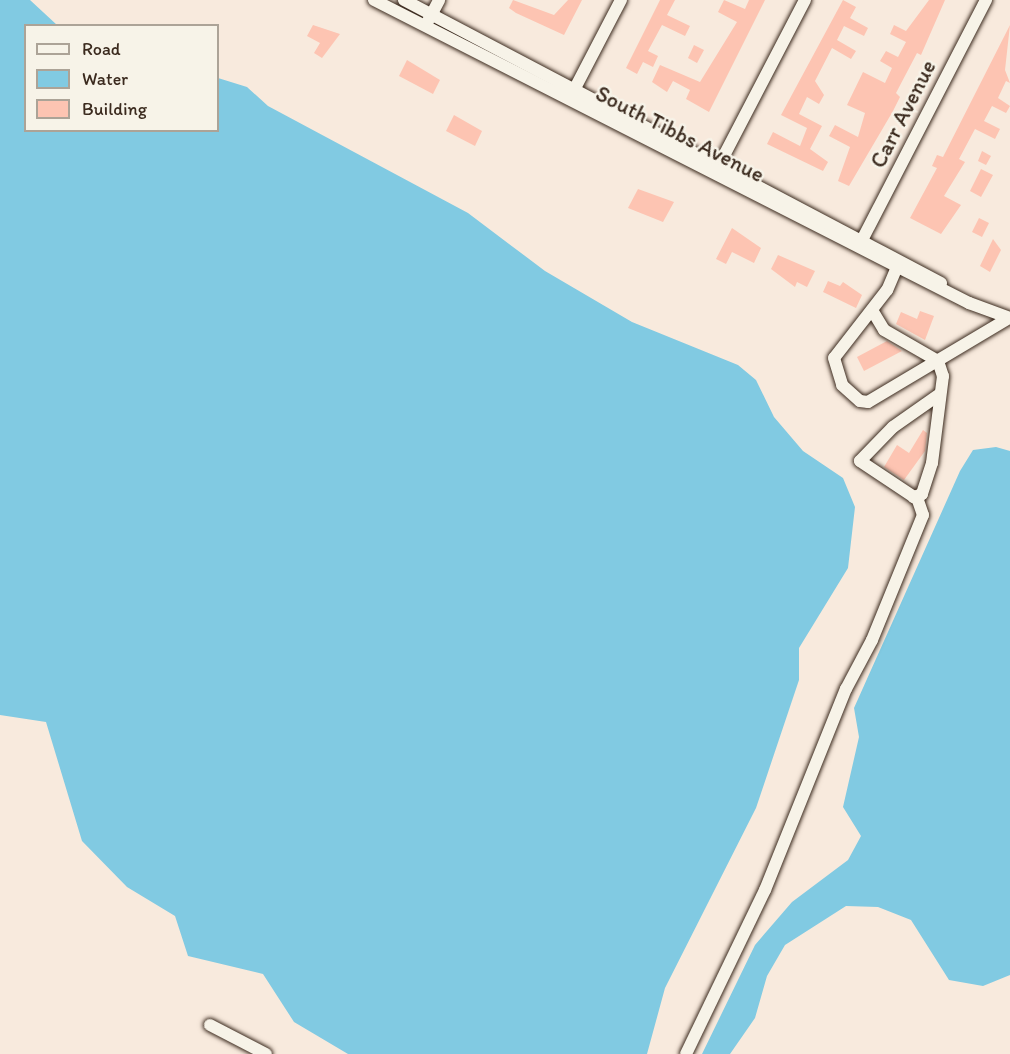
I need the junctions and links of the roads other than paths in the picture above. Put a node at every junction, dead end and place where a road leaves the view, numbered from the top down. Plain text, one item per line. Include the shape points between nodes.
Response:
1 (374, 0) edge
2 (404, 0) edge
3 (438, 0) edge
4 (621, 0) edge
5 (805, 0) edge
6 (986, 0) edge
7 (431, 14) junction
8 (424, 27) junction
9 (575, 89) junction
10 (569, 101) junction
11 (717, 169) junction
12 (861, 243) junction
13 (897, 267) junction
14 (969, 303) junction
15 (872, 310) junction
16 (1008, 319) edge
17 (938, 361) junction
18 (940, 394) junction
19 (917, 498) junction
20 (210, 1025) dead end
21 (266, 1054) edge
22 (686, 1054) edge

1 - 8 street, South Tibbs Avenue
2 - 7 street, South Tibbs Avenue
3 - 7 street
4 - 9 street
5 - 11 street
6 - 12 street, Carr Avenue
7 - 8 street
7 - 9 street, South Tibbs Avenue
8 - 10 street, South Tibbs Avenue
9 - 10 street
9 - 11 street, South Tibbs Avenue
10 - 11 street, South Tibbs Avenue
11 - 12 street, South Tibbs Avenue
12 - 13 street, South Tibbs Avenue
12 - 14 street, South Tibbs Avenue via 929,273
13 - 14 street, South Tibbs Avenue
13 - 15 street
14 - 16 street, South Tibbs Avenue
15 - 17 street via 884,330
15 - 17 street via 834,358 842,385 868,402
16 - 17 street
17 - 18 street
18 - 19 street via 937,441
18 - 19 street via 893,427 860,461
19 - 22 street via 923,516 872,640 846,689 765,890
20 - 21 street

